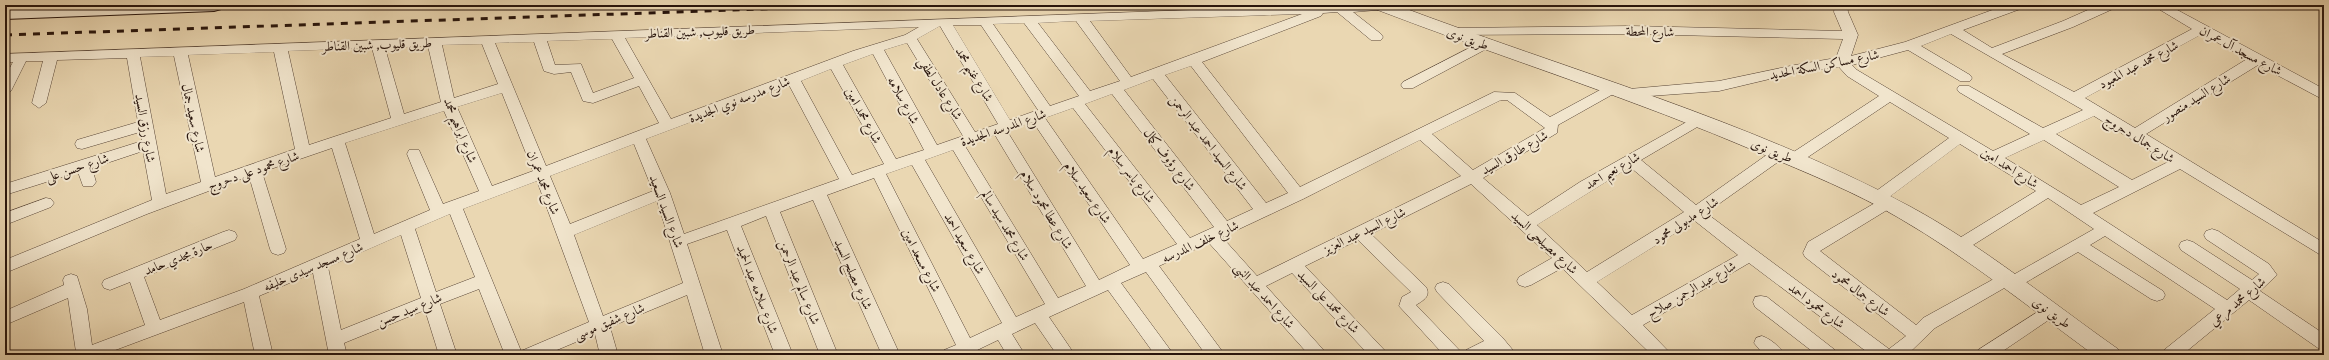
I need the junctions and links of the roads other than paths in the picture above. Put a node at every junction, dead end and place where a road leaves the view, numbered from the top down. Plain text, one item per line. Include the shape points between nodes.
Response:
1 (214, 5) edge
2 (1841, 5) edge
3 (2018, 5) edge
4 (2110, 5) edge
5 (2158, 5) edge
6 (1391, 7) edge
7 (32, 9) edge
8 (1325, 9) junction
9 (1341, 9) junction
10 (5, 13) edge
11 (1080, 17) junction
12 (1028, 19) junction
13 (984, 20) junction
14 (940, 22) junction
15 (2202, 29) junction
16 (1953, 30) junction
17 (1449, 32) junction
18 (616, 34) junction
19 (1851, 35) junction
20 (540, 37) junction
21 (1376, 37) dead end
22 (910, 38) junction
23 (487, 39) junction
24 (434, 41) junction
25 (377, 43) junction
26 (1484, 44) junction
27 (1910, 44) junction
28 (280, 47) junction
29 (876, 48) junction
30 (180, 51) junction
31 (133, 53) junction
32 (1991, 53) junction
33 (51, 56) junction
34 (22, 57) junction
35 (5, 58) edge
36 (2257, 59) junction
37 (1194, 60) junction
38 (1842, 62) junction
39 (835, 63) junction
40 (1156, 74) junction
41 (793, 79) junction
42 (643, 80) junction
43 (1408, 85) dead end
44 (1121, 86) junction
45 (505, 87) junction
46 (6, 88) dead end
47 (1616, 91) junction
48 (1890, 95) junction
49 (2324, 95) edge
50 (2074, 98) junction
51 (1082, 100) junction
52 (39, 103) dead end
53 (449, 105) junction
54 (2095, 110) junction
55 (1041, 114) junction
56 (1699, 120) junction
57 (399, 121) junction
58 (146, 124) junction
59 (1550, 124) junction
60 (668, 126) junction
61 (1002, 128) junction
62 (1422, 134) junction
63 (2044, 134) junction
64 (2134, 135) junction
65 (638, 137) junction
66 (1960, 137) junction
67 (337, 140) junction
68 (964, 141) junction
69 (82, 144) dead end
70 (149, 144) junction
71 (303, 152) junction
72 (933, 152) junction
73 (414, 154) dead end
74 (1787, 156) junction
75 (1994, 157) junction
76 (916, 158) junction
77 (1631, 160) junction
78 (2180, 163) junction
79 (84, 165) junction
80 (254, 169) junction
81 (885, 169) junction
82 (541, 172) junction
83 (1472, 177) junction
84 (88, 182) dead end
85 (848, 182) junction
86 (209, 185) junction
87 (2131, 187) junction
88 (5, 190) edge
89 (2048, 191) junction
90 (487, 193) junction
91 (818, 193) junction
92 (662, 194) junction
93 (1298, 196) junction
94 (1882, 200) junction
95 (46, 203) dead end
96 (160, 203) junction
97 (454, 206) junction
98 (771, 209) junction
99 (1263, 211) junction
100 (438, 212) junction
101 (2081, 212) junction
102 (1695, 213) junction
103 (5, 219) edge
104 (732, 223) junction
105 (1527, 224) junction
106 (406, 226) junction
107 (2107, 228) junction
108 (565, 232) junction
109 (1218, 232) junction
110 (1359, 232) junction
111 (2212, 235) dead end
112 (228, 236) dead end
113 (369, 242) junction
114 (680, 242) junction
115 (2078, 245) junction
116 (1188, 246) junction
117 (1959, 246) junction
118 (2187, 246) dead end
119 (278, 249) dead end
120 (2324, 252) edge
121 (1750, 255) junction
122 (1564, 259) junction
123 (319, 264) junction
124 (1294, 265) junction
125 (1145, 266) junction
126 (5, 267) edge
127 (137, 273) junction
128 (484, 280) junction
129 (1526, 281) dead end
130 (1586, 281) junction
131 (2010, 281) junction
132 (1111, 282) junction
133 (110, 284) dead end
134 (1255, 284) junction
135 (692, 286) junction
136 (1443, 288) dead end
137 (1096, 289) junction
138 (2251, 291) junction
139 (250, 293) junction
140 (2157, 295) dead end
141 (430, 301) junction
142 (1761, 302) dead end
143 (1055, 307) junction
144 (2228, 309) junction
145 (2050, 310) junction
146 (1039, 315) junction
147 (5, 318) edge
148 (1631, 324) junction
149 (599, 325) junction
150 (155, 329) junction
151 (1008, 329) junction
152 (1917, 335) junction
153 (1496, 342) junction
154 (1762, 343) dead end
155 (2324, 343) edge
156 (336, 347) edge
157 (958, 352) edge
158 (2099, 352) edge
159 (84, 354) edge
160 (264, 355) edge
161 (448, 355) edge
162 (525, 355) edge
163 (609, 355) edge
164 (714, 355) edge
165 (784, 355) edge
166 (829, 355) edge
167 (891, 355) edge
168 (1016, 355) edge
169 (1066, 355) edge
170 (1165, 355) edge
171 (1216, 355) edge
172 (1319, 355) edge
173 (1380, 355) edge
174 (1455, 355) edge
175 (1472, 355) edge
176 (1508, 355) edge
177 (1663, 355) edge
178 (1776, 355) edge
179 (1828, 355) edge
180 (1884, 355) edge
181 (1893, 355) edge
182 (1984, 355) edge
183 (2170, 355) edge

1 - 7 main road
2 - 19 street via 1841,12
3 - 16 street, شارع مساكن السكة الحديد
4 - 32 street
5 - 15 street, شارع مسجد آل عمران
6 - 9 street, طريق قليوب, شبين القناطر
6 - 17 street, طريق نوى
7 - 10 main road
8 - 9 street, طريق قليوب, شبين القناطر
8 - 11 street, طريق قليوب, شبين القناطر
8 - 37 street, شارع المدرسه الجديدة
9 - 21 street
11 - 12 street, طريق قليوب, شبين القناطر
11 - 44 street, شارع رؤوف كمال
12 - 13 street, طريق قليوب, شبين القناطر
12 - 51 street, شارع ياسر سلام
13 - 14 street, طريق قليوب, شبين القناطر
13 - 55 street, شارع سعيد سلام
14 - 18 street, طريق قليوب, شبين القناطر
14 - 22 street, شارع مدرسه نوي الجديدة
14 - 61 street, شارع غنيم محمد
15 - 36 street, شارع مسجد آل عمران
15 - 50 street, شارع محمد عبد المعبود
16 - 27 street, شارع مساكن السكة الحديد
16 - 32 street, شارع جمال دحروج
17 - 19 street, شارع المحطة via 1646,30
17 - 26 street, طريق نوى
18 - 20 street, طريق قليوب, شبين القناطر
18 - 42 street
19 - 38 street
20 - 23 street, طريق قليوب, شبين القناطر
20 - 42 street via 549,68 554,70 576,67 588,98
22 - 29 street, شارع مدرسه نوي الجديدة
22 - 68 street, شارع عادل لطفي
23 - 24 street, طريق قليوب, شبين القناطر
23 - 45 street, شارع محمد عمران
24 - 25 street, طريق قليوب, شبين القناطر
24 - 53 street, شارع ابراهيم محمد
25 - 28 street, طريق قليوب, شبين القناطر
25 - 57 street
26 - 43 street
26 - 47 street, طريق نوى
27 - 38 street, شارع مساكن السكة الحديد
27 - 63 street via 1964,83
28 - 30 street, طريق قليوب, شبين القناطر
28 - 71 street
29 - 39 street, شارع مدرسه نوي الجديدة
29 - 72 street, شارع سلامه
30 - 31 street, طريق قليوب, شبين القناطر
30 - 86 street, شارع سعيد جمال
31 - 33 street, طريق قليوب, شبين القناطر
31 - 58 street, شارع رزق السيد
32 - 50 street, شارع جمال دحروج
33 - 34 street, طريق قليوب, شبين القناطر
33 - 52 street
34 - 35 street, طريق قليوب, شبين القناطر
34 - 46 street
36 - 49 street, شارع مسجد آل عمران
36 - 64 street, شارع السيد منصور
37 - 40 street, شارع المدرسه الجديدة
37 - 93 street
38 - 47 street, شارع مساكن السكة الحديد via 1795,69 1719,86
38 - 48 street, شارع احمد امين via 1852,73
39 - 41 street, شارع مدرسه نوي الجديدة
39 - 81 street, شارع محمد امين
40 - 44 street, شارع المدرسه الجديدة
40 - 99 street, شارع السيد احمد عبد الرحمن
41 - 60 street, شارع مدرسه نوي الجديدة
41 - 85 street
42 - 60 street
44 - 51 street, شارع المدرسه الجديدة
44 - 109 street, شارع رؤوف كمال
45 - 53 street, شارع محمود على دحروج
45 - 82 street, شارع محمد عمران
47 - 56 street, طريق نوى
47 - 59 street, شارع طارق السيد
48 - 66 street, شارع احمد امين
48 - 74 street, شارع مدبولى محمود
50 - 54 street, شارع جمال دحروج
51 - 55 street, شارع المدرسه الجديدة
51 - 116 street, شارع ياسر سلام
53 - 57 street, شارع محمود على دحروج
53 - 90 street, شارع ابراهيم محمد
54 - 63 street
54 - 64 street, شارع جمال دحروج
55 - 61 street, شارع المدرسه الجديدة
55 - 125 street, شارع سعيد سلام
56 - 74 street, طريق نوى
56 - 77 street, شارع نعيم احمد
57 - 67 street, شارع محمود على دحروج
58 - 69 street
58 - 70 street, شارع رزق السيد
59 - 62 street, شارع خلف المدرسه via 1510,96 1499,95
59 - 83 street, شارع طارق السيد via 1552,130
60 - 65 street, شارع مدرسه نوي الجديدة
61 - 68 street, شارع المدرسه الجديدة
61 - 137 street, شارع عطا محمود سلام
62 - 83 street, شارع مصيلحى السيد
62 - 93 street, شارع خلف المدرسه
63 - 75 street
63 - 87 street
64 - 78 street, شارع جمال دحروج
65 - 82 street, شارع مدرسه نوي الجديدة
65 - 92 street, شارع السيد السعيد
66 - 75 street, شارع احمد امين
66 - 94 street
67 - 71 street, شارع محمود على دحروج
67 - 113 street
68 - 72 street, شارع المدرسه الجديدة
68 - 143 street, شارع محمد سيد سالم
70 - 79 street, شارع حسن على
70 - 96 street, شارع رزق السيد
71 - 80 street, شارع محمود على دحروج
72 - 76 street, شارع المدرسه الجديدة
73 - 100 street
74 - 94 street, طريق نوى
74 - 102 street, شارع مدبولى محمود
75 - 89 street, شارع احمد امين
76 - 81 street, شارع المدرسه الجديدة
76 - 151 street, شارع سعيد احمد
77 - 102 street, شارع محمود احمد
77 - 105 street, شارع نعيم احمد
78 - 87 street
78 - 120 street, شارع جمال دحروج
79 - 84 street
79 - 88 street, شارع حسن على
80 - 86 street, شارع محمود على دحروج
80 - 119 street
81 - 85 street, شارع المدرسه الجديدة
81 - 157 street, شارع مسعد امين
82 - 90 street, شارع مسجد سيدى خليفه
82 - 108 street, شارع محمد عمران
83 - 105 street, شارع مصيلحى السيد
83 - 110 street, شارع السيد عبد العزيز
85 - 91 street, شارع المدرسه الجديدة
86 - 96 street, شارع محمود على دحروج
87 - 101 street
89 - 101 street, شارع احمد امين
89 - 117 street
90 - 97 street, شارع مسجد سيدى خليفه
91 - 98 street, شارع المدرسه الجديدة
91 - 167 street, شارع مصلح السيد
92 - 108 street
92 - 114 street, شارع السيد السعيد
93 - 99 street, شارع خلف المدرسه
94 - 117 street, طريق نوى
94 - 152 street, شارع جمال محمود via 1811,250 1814,257
95 - 103 street
96 - 126 street, شارع محمود على دحروج
97 - 100 street, شارع مسجد سيدى خليفه
97 - 128 street
98 - 104 street, شارع المدرسه الجديدة
98 - 166 street, شارع سالم عبد الرحمن
99 - 109 street, شارع خلف المدرسه
100 - 106 street, شارع مسجد سيدى خليفه
101 - 107 street, شارع احمد امين
102 - 121 street, شارع محمود احمد
102 - 130 street, شارع مدبولى محمود
104 - 114 street, شارع المدرسه الجديدة
104 - 165 street, شارع سلامه عبد الحميد
105 - 122 street, شارع مصيلحى السيد
106 - 113 street, شارع مسجد سيدى خليفه
106 - 141 street
107 - 115 street
107 - 144 street, شارع احمد امين
108 - 149 street, شارع محمد عمران
109 - 116 street, شارع خلف المدرسه
109 - 134 street, شارع احمد عبد النبى
110 - 124 street, شارع السيد عبد العزيز
110 - 174 street via 1420,291 1407,306
111 - 138 street, شارع محمد مرعي via 2268,272 2268,277
112 - 127 street, حارة مجدي حامد
113 - 123 street, شارع مسجد سيدى خليفه
114 - 135 street, شارع السيد السعيد
115 - 131 street
115 - 140 street
116 - 125 street, شارع خلف المدرسه
117 - 131 street, طريق نوى
118 - 138 street
121 - 148 street, شارع عبد الرحمن صلاح
121 - 180 street, شارع محمود احمد
122 - 129 street
122 - 130 street, شارع مصيلحى السيد
123 - 139 street, شارع مسجد سيدى خليفه
123 - 156 street
124 - 134 street, شارع السيد عبد العزيز
124 - 173 street, شارع محمد على السيد
125 - 132 street, شارع خلف المدرسه
125 - 171 street, شارع سعيد سلام
127 - 133 street
127 - 150 street, حارة مجدي حامد
128 - 141 street, شارع سيد حسن
128 - 162 street
130 - 148 street, شارع مصيلحى السيد
131 - 145 street, طريق نوى
131 - 152 street via 1929,323
132 - 137 street, شارع خلف المدرسه
132 - 170 street
134 - 172 street, شارع احمد عبد النبى
135 - 149 street, شارع شفيق موسى
135 - 164 street, شارع السيد السعيد
136 - 153 street
137 - 143 street, شارع خلف المدرسه
138 - 144 street, شارع محمد مرعي
138 - 155 street
139 - 150 street, شارع مسجد سيدى خليفه
139 - 160 street
141 - 156 street, شارع سيد حسن
141 - 161 street
142 - 179 street
143 - 146 street, شارع خلف المدرسه
144 - 183 street, شارع محمد مرعي
145 - 158 street, طريق نوى
145 - 182 street
146 - 151 street, شارع خلف المدرسه
146 - 169 street
147 - 159 street via 73,284 84,330
148 - 177 street, شارع مصيلحى السيد
149 - 162 street, شارع شفيق موسى
149 - 163 street, شارع محمد عمران
150 - 159 street, شارع مسجد سيدى خليفه
151 - 157 street, شارع خلف المدرسه
151 - 168 street, شارع سعيد احمد
152 - 181 street via 1905,348
153 - 175 street
153 - 176 street
154 - 178 street

